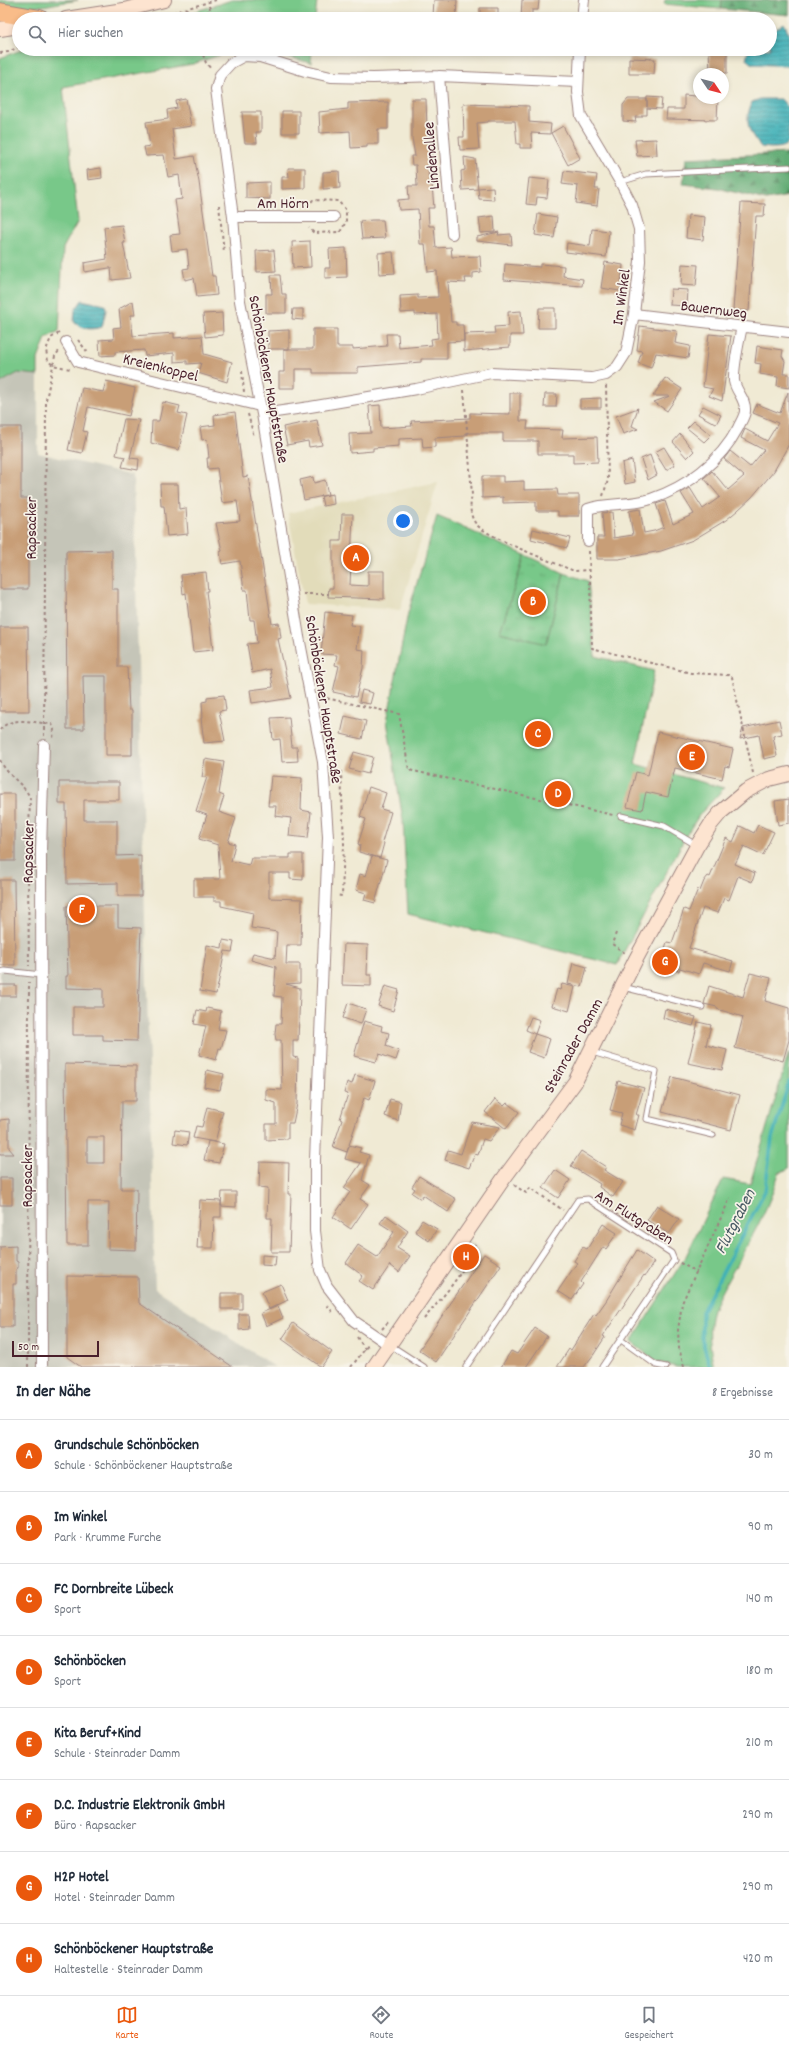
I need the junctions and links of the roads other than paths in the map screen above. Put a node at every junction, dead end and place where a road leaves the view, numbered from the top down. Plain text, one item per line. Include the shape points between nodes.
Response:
1 (164, 0) edge
2 (584, 0) edge
3 (0, 12) edge
4 (111, 12) edge
5 (583, 12) edge
6 (12, 14) edge
7 (12, 27) edge
8 (0, 29) edge
9 (580, 56) edge
10 (439, 76) junction
11 (578, 82) junction
12 (789, 167) edge
13 (620, 182) junction
14 (233, 217) junction
15 (334, 217) dead end
16 (452, 234) dead end
17 (634, 314) junction
18 (742, 326) junction
19 (789, 332) edge
20 (66, 342) road end
21 (261, 410) junction
22 (588, 541) road end
23 (44, 745) road end
24 (789, 774) edge
25 (621, 816) road end
26 (697, 846) junction
27 (0, 972) edge
28 (42, 975) junction
29 (622, 987) junction
30 (702, 1007) dead end
31 (591, 1052) junction
32 (713, 1135) dead end
33 (621, 1340) junction
34 (389, 1345) junction
35 (42, 1367) edge
36 (374, 1367) edge
37 (424, 1367) edge
38 (466, 1367) edge
39 (602, 1367) edge
40 (666, 1367) edge

1 - 4 main road
2 - 5 street
3 - 6 highway
7 - 8 main road
9 - 11 street, Im Winkel
10 - 11 street
10 - 14 street, Schönböckener Hauptstraße via 330,77 260,57 244,56 231,64 220,75 216,89
10 - 16 street, Lindenallee
11 - 13 street, Im Winkel via 581,116
12 - 13 lane via 646,174
13 - 17 street, Im Winkel via 632,206 639,229 640,261
14 - 15 street, Am Hörn
14 - 21 street, Schönböckener Hauptstraße via 240,301
17 - 18 street, Bauernweg
17 - 21 street, Im Winkel via 626,353 607,380 491,373 366,398
18 - 19 street, Bauernweg
18 - 22 street via 734,379 736,389 744,400 745,412 734,435 717,459 691,480 650,500 613,506 601,505 588,509
20 - 21 street, Kreienkoppel via 78,362 245,402
21 - 34 street, Schönböckener Hauptstraße via 323,762 328,838 314,1231 320,1270 327,1286 354,1321
23 - 28 street, Rapsacker
24 - 26 main road, Steinrader Damm via 746,791 721,812
25 - 26 lane via 664,826
26 - 29 main road, Steinrader Damm
27 - 28 lane
28 - 35 street, Rapsacker
29 - 30 lane
29 - 31 main road, Steinrader Damm
31 - 32 lane via 656,1071 647,1119
31 - 34 main road, Steinrader Damm via 575,1082 504,1178
33 - 38 lane, Am Flutgraben via 674,1260 671,1253 588,1199 578,1200
33 - 39 lane, Am Flutgraben
33 - 40 lane via 656,1365
34 - 36 main road, Steinrader Damm
34 - 37 lane

